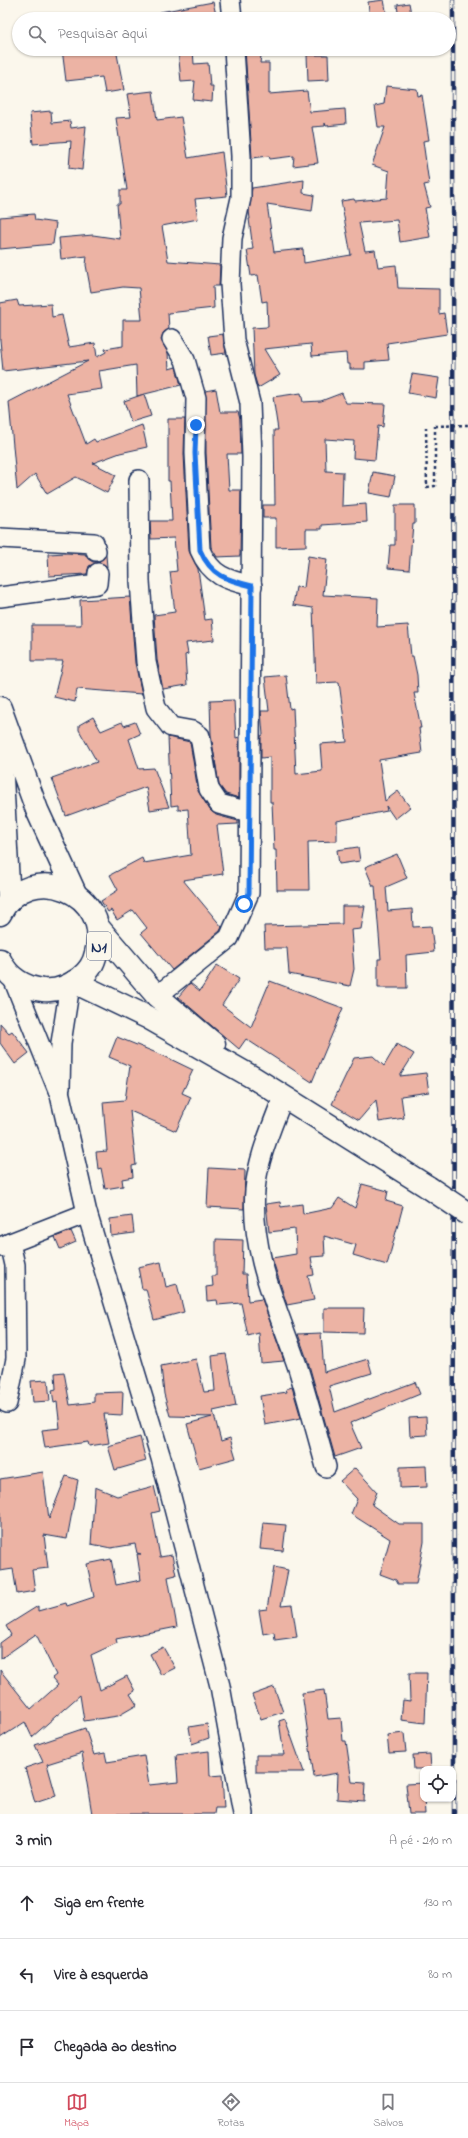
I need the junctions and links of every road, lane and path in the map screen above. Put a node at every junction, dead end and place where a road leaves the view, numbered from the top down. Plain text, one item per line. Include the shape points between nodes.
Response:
1 (230, 0) edge
2 (231, 12) edge
3 (234, 56) edge
4 (172, 339) dead end
5 (468, 425) edge
6 (426, 427) dead end
7 (138, 480) dead end
8 (0, 538) edge
9 (96, 551) dead end
10 (98, 573) dead end
11 (252, 586) junction
12 (0, 597) edge
13 (0, 708) edge
14 (0, 743) edge
15 (1, 779) edge
16 (249, 812) junction
17 (74, 893) junction
18 (3, 907) edge
19 (98, 927) junction
20 (5, 969) edge
21 (72, 984) junction
22 (157, 996) junction
23 (254, 1078) junction
24 (60, 1096) junction
25 (283, 1097) junction
26 (87, 1213) junction
27 (468, 1214) edge
28 (5, 1245) edge
29 (8, 1403) dead end
30 (326, 1467) dead end
31 (243, 1814) edge

1 - 2 street
3 - 11 street via 241,198 232,238 230,284 234,340 250,403
4 - 11 street via 185,360 196,398 195,453 200,550 205,562 225,579
5 - 6 path, bridge via 435,426 435,486 427,487
7 - 16 street via 140,581 145,647 156,708 171,727 193,731 200,736 209,789 220,804
8 - 9 street via 94,543
10 - 12 street via 97,584
11 - 16 street
13 - 17 highway, N1 via 37,810
14 - 15 highway, N1
15 - 18 highway, N1
16 - 22 street via 249,893 229,938
17 - 18 highway, N1 via 58,886 40,885 23,890
17 - 19 highway, N1 via 90,908
19 - 21 highway, N1 via 99,945 94,961 84,975
19 - 22 highway, N1
20 - 21 highway via 22,984 33,989 58,989
20 - 24 street
21 - 23 highway, N1 via 147,1017
21 - 24 street via 62,1043
22 - 23 highway, N1
23 - 25 highway, N1
24 - 26 street
25 - 27 highway, N1, bridge
25 - 30 street via 262,1154 255,1189 254,1214 264,1274 298,1368
26 - 28 street
26 - 31 street via 161,1458 220,1686
28 - 29 street via 15,1265 16,1359

